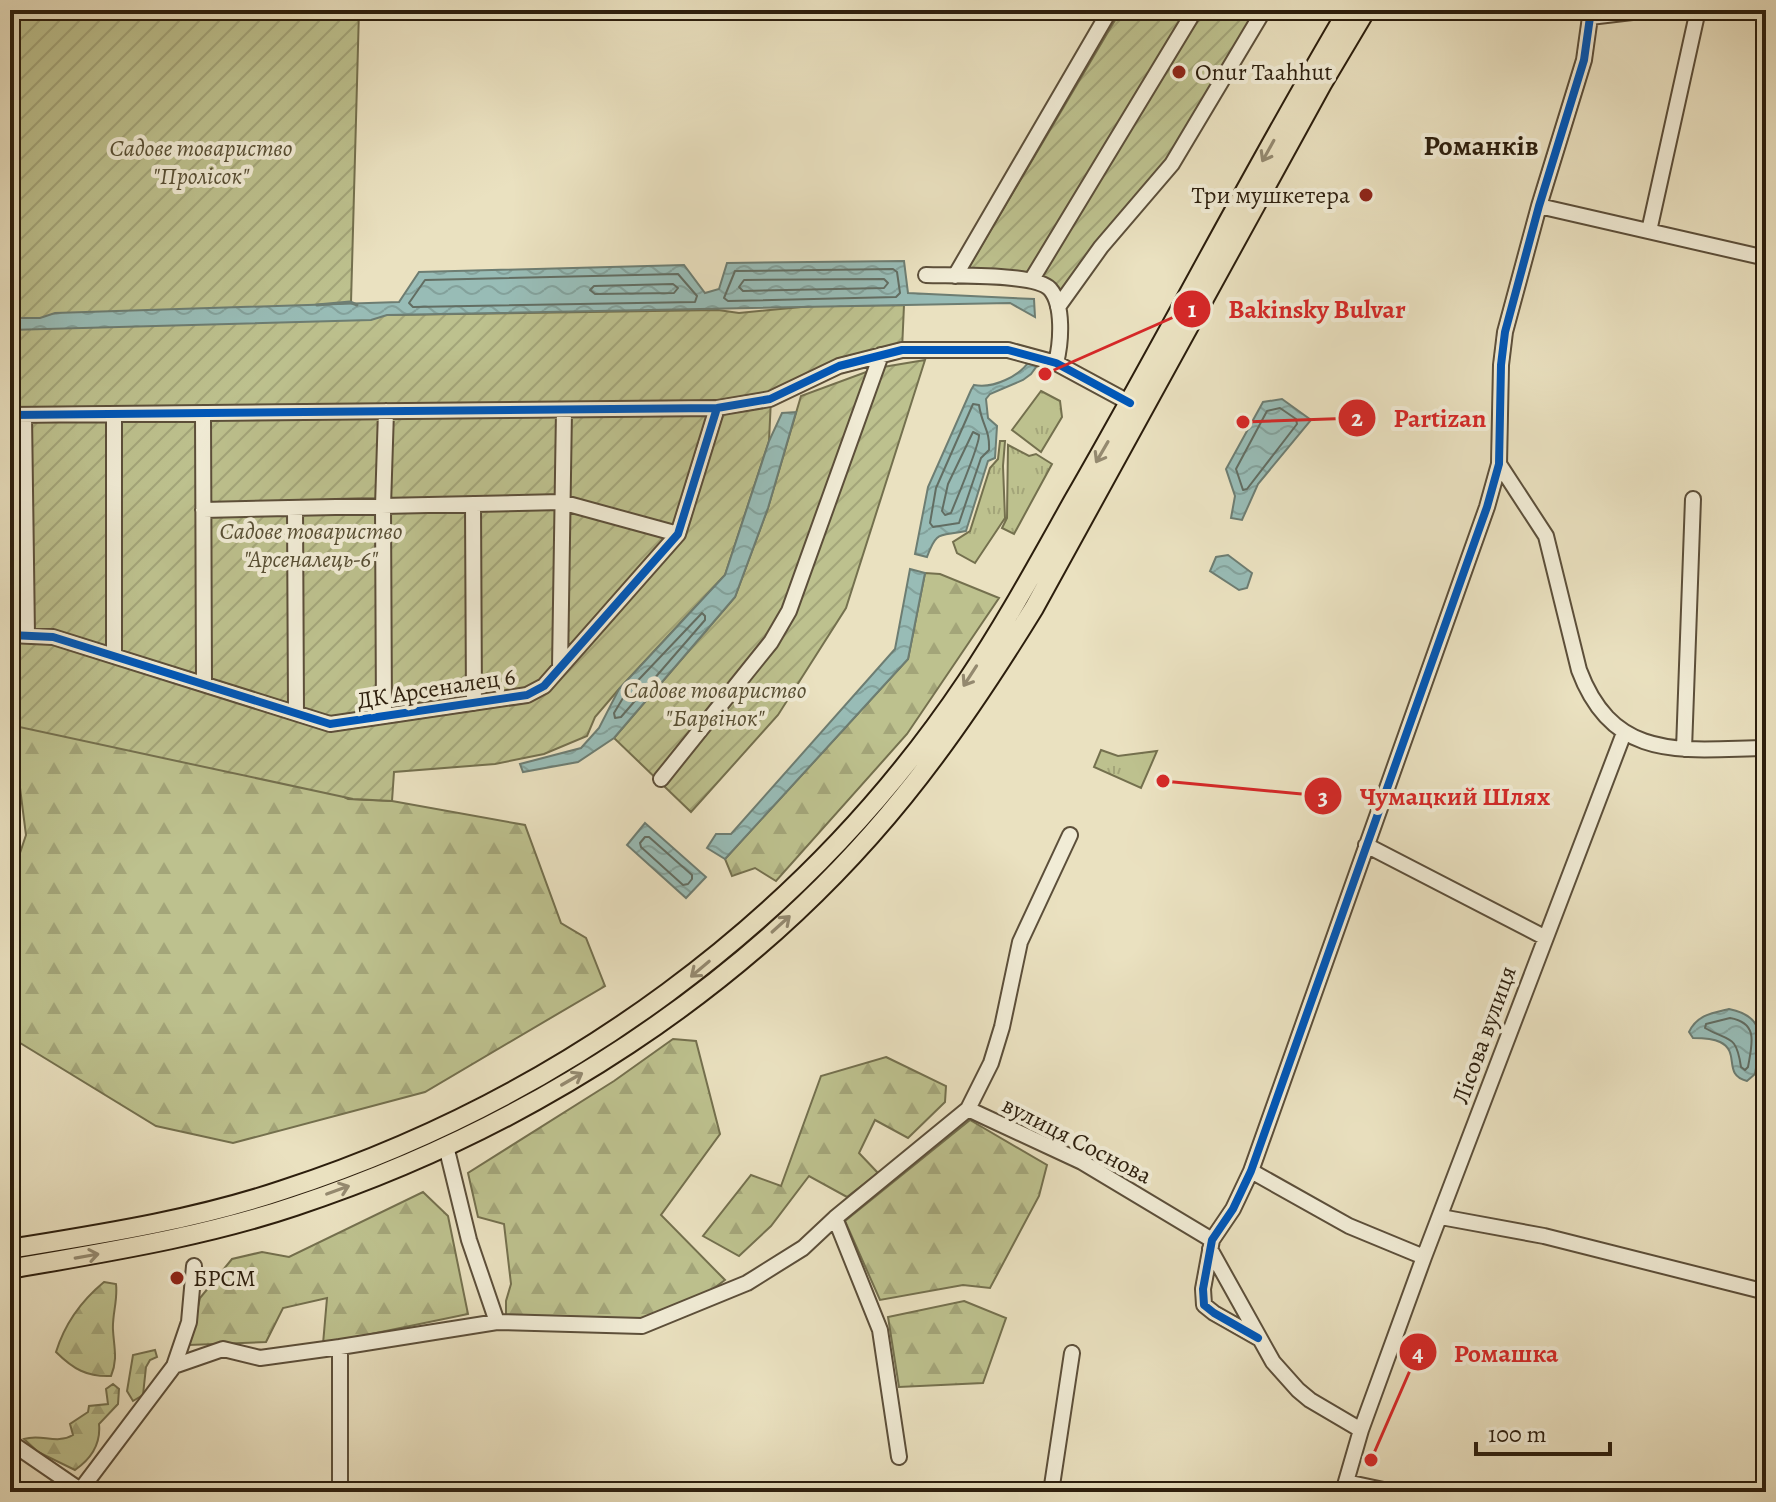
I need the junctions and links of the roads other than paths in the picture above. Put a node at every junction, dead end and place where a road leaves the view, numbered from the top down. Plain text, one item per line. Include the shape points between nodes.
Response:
1 (1110, 10) edge
2 (1195, 10) edge
3 (1264, 10) edge
4 (1348, 10) edge
5 (1366, 10) edge
6 (1649, 10) edge
7 (1698, 10) edge
8 (1591, 14) edge
9 (1539, 206) junction
10 (1649, 231) junction
11 (1766, 258) edge
12 (926, 275) dead end
13 (955, 276) junction
14 (1032, 279) junction
15 (1058, 307) junction
16 (881, 355) junction
17 (1056, 363) junction
18 (1130, 403) junction
19 (717, 408) junction
20 (564, 410) junction
21 (386, 411) junction
22 (203, 413) junction
23 (114, 414) junction
24 (17, 415) edge
25 (1499, 464) junction
26 (1693, 499) dead end
27 (561, 502) junction
28 (473, 504) junction
29 (383, 506) junction
30 (295, 508) junction
31 (203, 510) junction
32 (678, 534) junction
33 (10, 635) edge
34 (27, 636) junction
35 (114, 656) junction
36 (560, 668) junction
37 (204, 684) junction
38 (474, 703) junction
39 (296, 713) junction
40 (384, 716) junction
41 (1624, 733) junction
42 (1766, 748) edge
43 (1684, 749) junction
44 (661, 779) dead end
45 (1070, 835) dead end
46 (1366, 845) junction
47 (1544, 937) junction
48 (968, 1109) junction
49 (446, 1146) junction
50 (1251, 1171) junction
51 (1441, 1217) junction
52 (835, 1218) junction
53 (1211, 1244) junction
54 (10, 1249) edge
55 (1424, 1257) junction
56 (194, 1266) dead end
57 (10, 1269) edge
58 (1766, 1292) edge
59 (497, 1322) junction
60 (1258, 1338) junction
61 (340, 1347) junction
62 (1072, 1353) dead end
63 (174, 1366) junction
64 (1361, 1430) junction
65 (10, 1442) edge
66 (899, 1457) dead end
67 (1345, 1487) edge
68 (1047, 1490) edge
69 (80, 1491) edge
70 (340, 1492) edge
71 (1393, 1492) edge

1 - 13 street
2 - 14 street
3 - 15 street via 1172,164
4 -> 18 main road
49 -> 5 main road via 592,1067 712,984 801,905 903,797 995,672 1034,608
6 - 8 street
7 - 10 street
8 - 9 street via 1584,60
9 - 10 street
9 - 25 street via 1505,332
10 - 11 street
12 - 13 street
13 - 14 street
14 - 15 street via 1049,289
15 - 17 street
16 - 17 street via 902,350 1008,350
16 - 19 street via 839,366 770,399
16 - 44 street via 789,611 771,642
17 - 18 street
18 -> 54 main road via 995,637 915,752 812,869 693,975 625,1024 508,1095 392,1150 280,1191 151,1226
19 - 20 street
19 - 32 street, ДК Арсеналец 6
20 - 21 street
20 - 27 street
21 - 22 street
21 - 29 street
22 - 23 street
22 - 31 street
23 - 24 street
23 - 35 street
24 - 34 street
25 - 41 street via 1546,536 1585,686
25 - 46 street
26 - 43 street
27 - 28 street
27 - 32 street
27 - 36 street
28 - 29 street
28 - 38 street
29 - 30 street
29 - 40 street
30 - 31 street
30 - 39 street
31 - 37 street
32 - 36 street, ДК Арсеналец 6
33 - 34 street, ДК Арсеналец 6
34 - 35 street, ДК Арсеналец 6 via 53,637
35 - 37 street, ДК Арсеналец 6
36 - 38 street, ДК Арсеналец 6 via 527,695
37 - 39 street, ДК Арсеналец 6
38 - 40 street, ДК Арсеналец 6
39 - 40 street, ДК Арсеналец 6 via 330,724
41 - 43 street via 1643,743
41 - 47 street, Лісова вулиця
42 - 43 street
45 - 48 street, вулиця Соснова via 1020,942 991,1063
46 - 47 street
46 - 50 street
47 - 51 street, Лісова вулиця
48 - 52 street
48 - 53 street, вулиця Соснова via 1082,1162
57 -> 49 main road via 243,1221 344,1189
49 - 59 street via 469,1240
50 - 53 street
50 - 55 street via 1349,1226
51 - 55 street, Лісова вулиця
51 - 58 street via 1544,1236
52 - 59 street via 803,1248 747,1283 642,1326
52 - 66 street via 880,1330
53 - 60 street
53 - 60 street via 1204,1305
55 - 64 street, Лісова вулиця
56 - 63 street via 189,1322
59 - 61 street
60 - 64 street via 1298,1390
61 - 63 street via 260,1358 223,1349
61 - 70 street
62 - 68 street
63 - 69 street
64 - 67 street, Лісова вулиця
65 - 69 street
67 - 71 street

